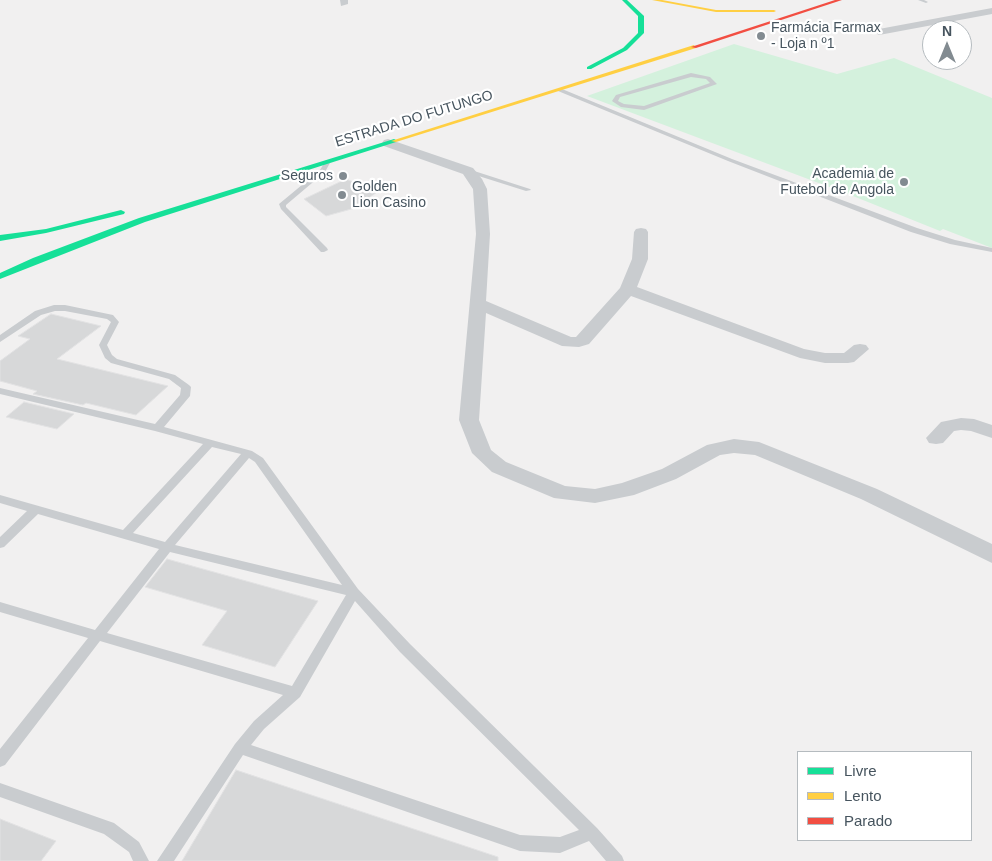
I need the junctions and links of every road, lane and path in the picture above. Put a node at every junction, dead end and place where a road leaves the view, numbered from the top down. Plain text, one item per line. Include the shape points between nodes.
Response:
1 (624, 0) edge
2 (654, 0) edge
3 (828, 0) edge
4 (840, 0) edge
5 (920, 0) edge
6 (926, 2) dead end
7 (989, 13) edge
8 (879, 32) dead end
9 (560, 90) junction
10 (618, 104) junction
11 (604, 108) junction
12 (389, 136) junction
13 (328, 161) junction
14 (468, 171) junction
15 (528, 190) dead end
16 (641, 232) dead end
17 (0, 238) edge
18 (31, 245) dead end
19 (324, 250) dead end
20 (992, 250) edge
21 (0, 276) edge
22 (628, 289) junction
23 (477, 304) junction
24 (0, 339) edge
25 (860, 349) dead end
26 (0, 391) edge
27 (157, 428) junction
28 (992, 432) edge
29 (936, 438) dead end
30 (210, 443) junction
31 (248, 454) junction
32 (0, 499) edge
33 (36, 509) junction
34 (126, 534) junction
35 (0, 544) edge
36 (167, 547) junction
37 (990, 550) edge
38 (354, 592) junction
39 (0, 607) edge
40 (97, 636) junction
41 (294, 693) junction
42 (240, 748) junction
43 (0, 760) edge
44 (0, 790) edge
45 (592, 833) junction
46 (141, 861) edge
47 (165, 861) edge
48 (616, 861) edge

1 - 12 main road, ESTRADA DO FUTUNGO via 641,16 641,33 635,41 610,57 565,77
2 - 3 main road via 706,10 749,12 793,8
4 - 9 main road, ESTRADA DO FUTUNGO
5 - 6 lane
7 - 8 street
9 - 11 lane
9 - 12 main road, ESTRADA DO FUTUNGO
10 - 10 lane via 615,99 618,96 680,77 703,77 714,82 708,88 650,106 637,108
10 - 11 lane
11 - 20 lane via 780,180 914,230
12 - 13 main road, ESTRADA DO FUTUNGO
12 - 14 street
13 - 19 lane via 323,171 282,204
13 - 21 main road, ESTRADA DO FUTUNGO via 142,220
14 - 15 lane
14 - 23 street via 480,189 483,225
16 - 22 street via 640,259
17 - 18 main road via 46,231 126,211
22 - 23 street via 584,340 574,343
22 - 25 street via 800,353 848,358
23 - 37 street via 469,420 482,454 499,467 562,493 595,496 669,474 714,450 734,446 759,448
24 - 27 lane via 38,313 54,308 110,317 115,322 103,345 108,356 114,361 172,376 186,387 185,396
26 - 27 lane
27 - 30 lane
28 - 29 street via 961,424 948,426
30 - 31 lane
30 - 34 lane
31 - 36 lane
31 - 38 lane via 259,460
32 - 33 lane
33 - 34 lane
33 - 35 lane
34 - 36 lane
36 - 38 lane
36 - 40 lane
38 - 41 lane
38 - 45 lane via 405,648
39 - 40 lane
40 - 41 lane
40 - 43 lane
41 - 42 lane via 259,725
42 - 45 lane via 520,843 560,845
42 - 47 lane
44 - 46 lane via 109,828 134,847
45 - 48 lane

